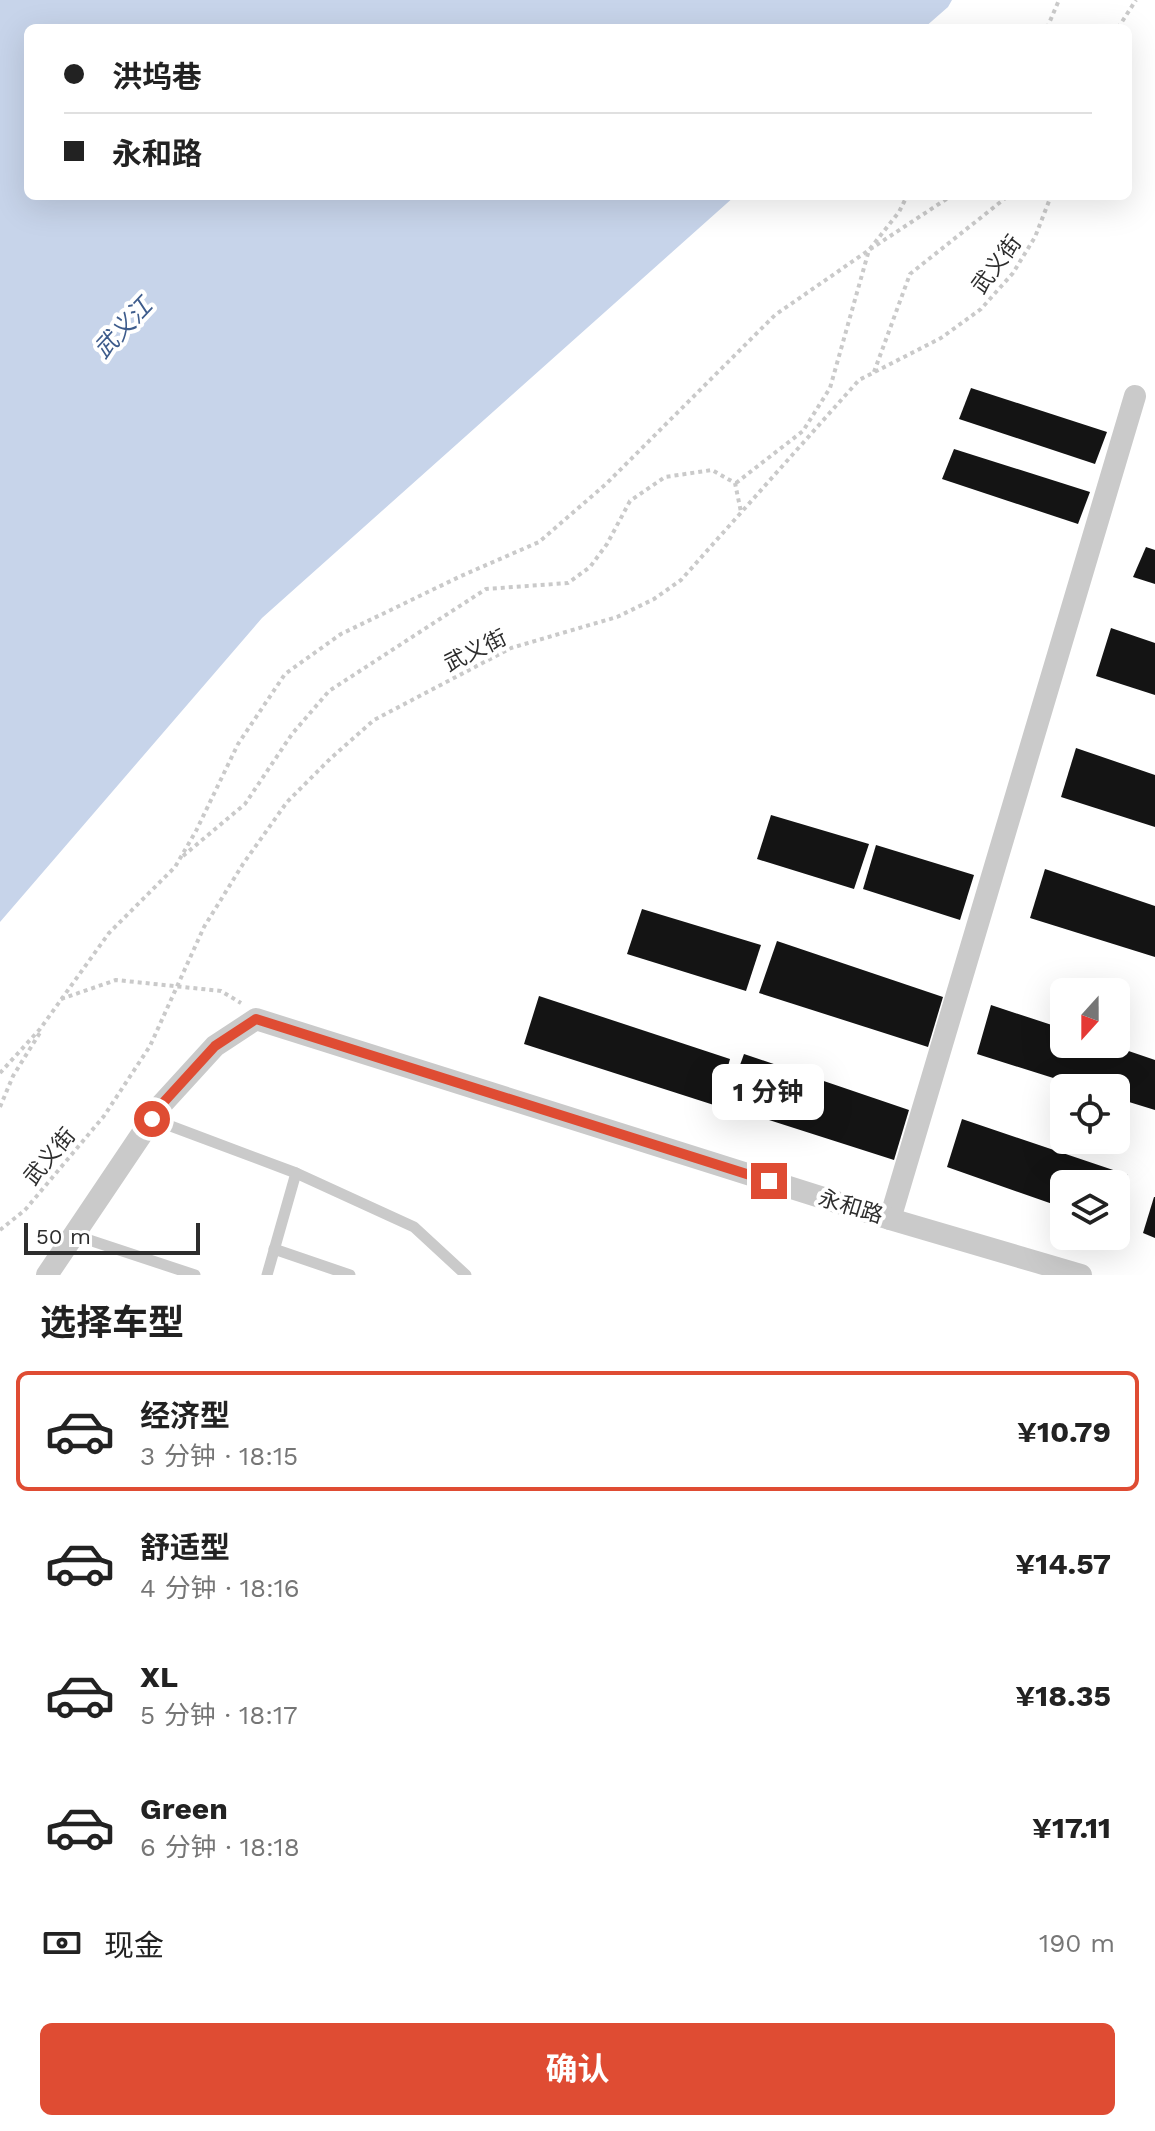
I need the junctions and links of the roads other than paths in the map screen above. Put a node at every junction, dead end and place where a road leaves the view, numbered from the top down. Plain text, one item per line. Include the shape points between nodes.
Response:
1 (1135, 396) dead end
2 (152, 1119) junction
3 (296, 1173) junction
4 (890, 1219) junction
5 (74, 1235) junction
6 (274, 1249) junction
7 (173, 1272) edge
8 (47, 1275) edge
9 (195, 1275) edge
10 (267, 1275) edge
11 (350, 1275) edge
12 (466, 1275) edge
13 (1081, 1275) edge

1 - 4 street
2 - 3 lane
2 - 4 street, 永和路 via 215,1046 256,1019
2 - 5 street
3 - 6 lane
3 - 12 lane via 414,1227
4 - 13 street, 永和路
5 - 7 lane
5 - 8 street
6 - 10 lane
6 - 11 lane
7 - 9 lane

